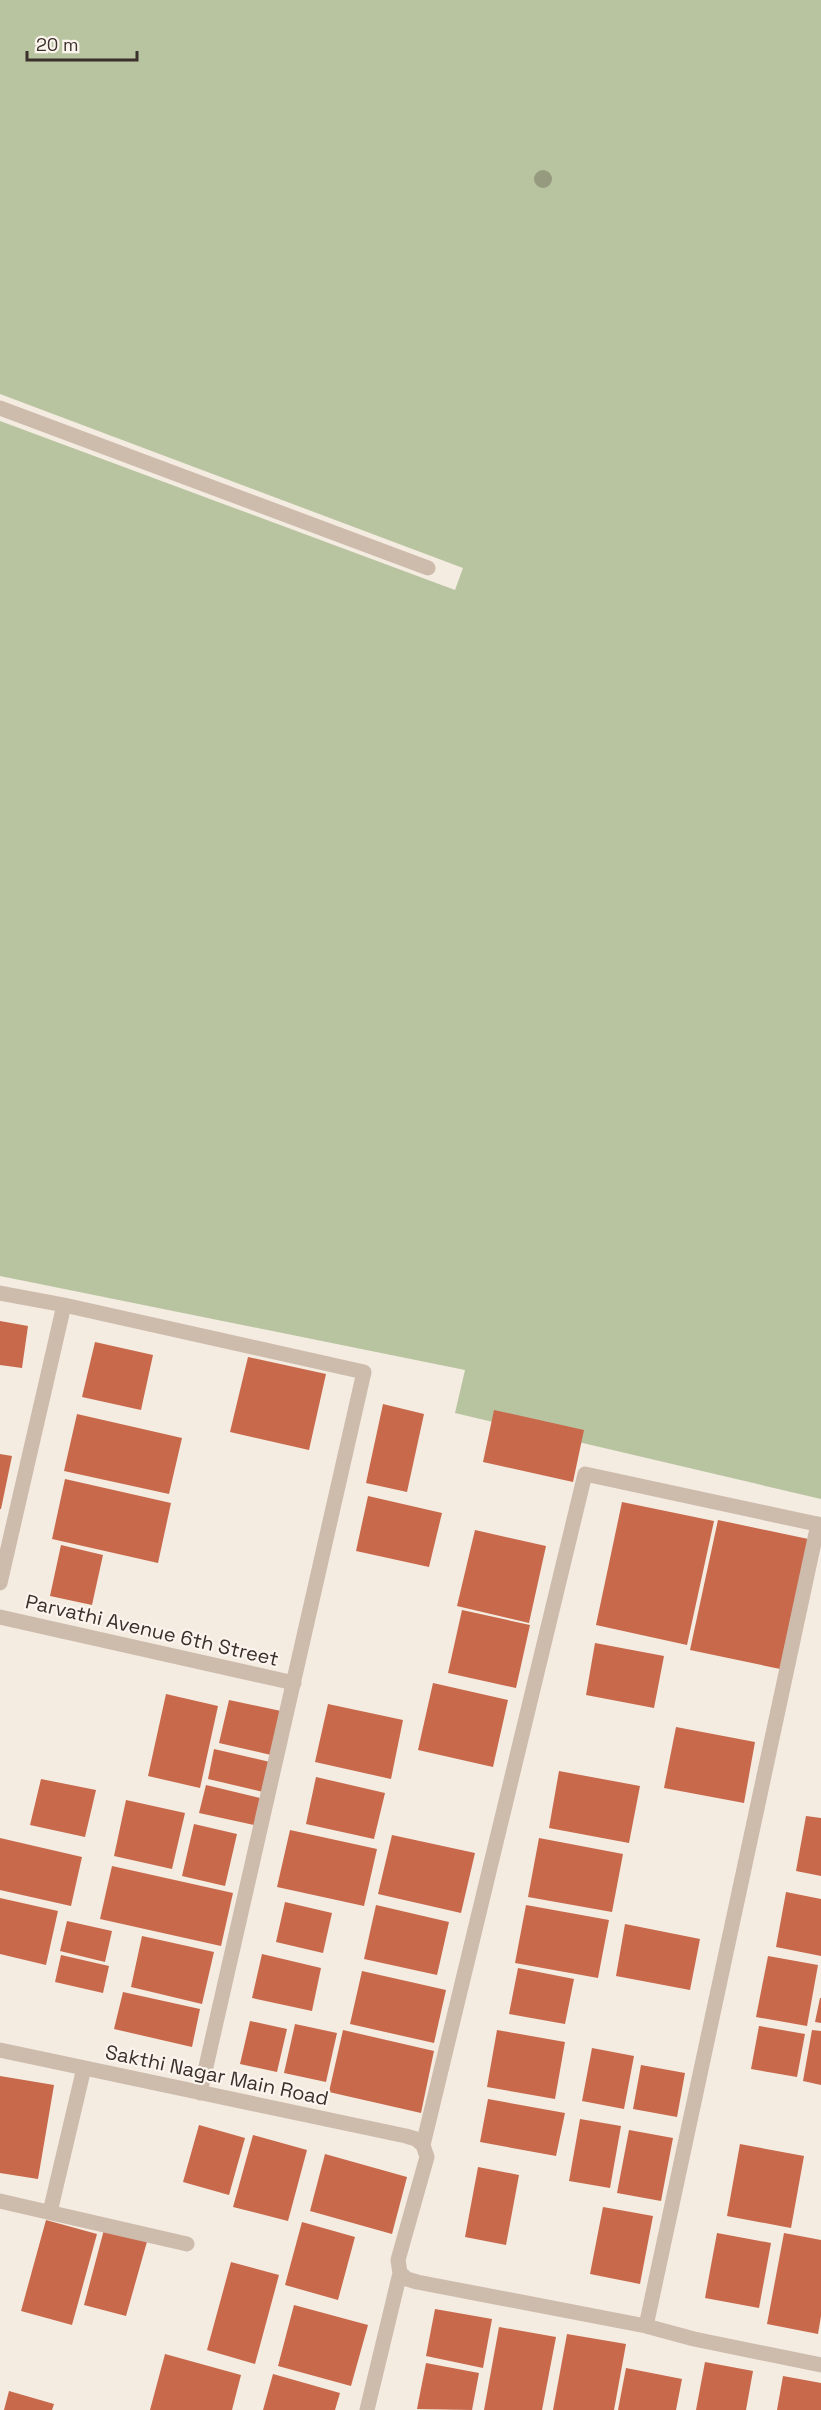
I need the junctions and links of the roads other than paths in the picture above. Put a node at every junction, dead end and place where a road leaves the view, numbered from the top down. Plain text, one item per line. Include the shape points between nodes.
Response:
1 (0, 408) edge
2 (428, 568) dead end
3 (0, 1293) edge
4 (64, 1305) junction
5 (820, 1524) edge
6 (0, 1583) edge
7 (0, 1617) edge
8 (294, 1683) junction
9 (0, 2050) edge
10 (84, 2068) junction
11 (200, 2093) junction
12 (423, 2145) junction
13 (0, 2201) edge
14 (50, 2212) junction
15 (187, 2244) dead end
16 (400, 2273) junction
17 (646, 2326) junction
18 (821, 2365) edge
19 (367, 2410) edge

1 - 2 street
3 - 4 street
4 - 6 street
4 - 8 street via 364,1372
5 - 12 street via 585,1474
5 - 17 street
7 - 8 street, Parvathi Avenue 6th Street
8 - 11 street
9 - 10 street, Sakthi Nagar Main Road
10 - 11 street, Sakthi Nagar Main Road
10 - 14 street
11 - 12 street, Sakthi Nagar Main Road via 406,2136
12 - 16 street via 427,2157 398,2260
13 - 14 street
14 - 15 street
16 - 17 street via 417,2282
16 - 19 street
17 - 18 street

